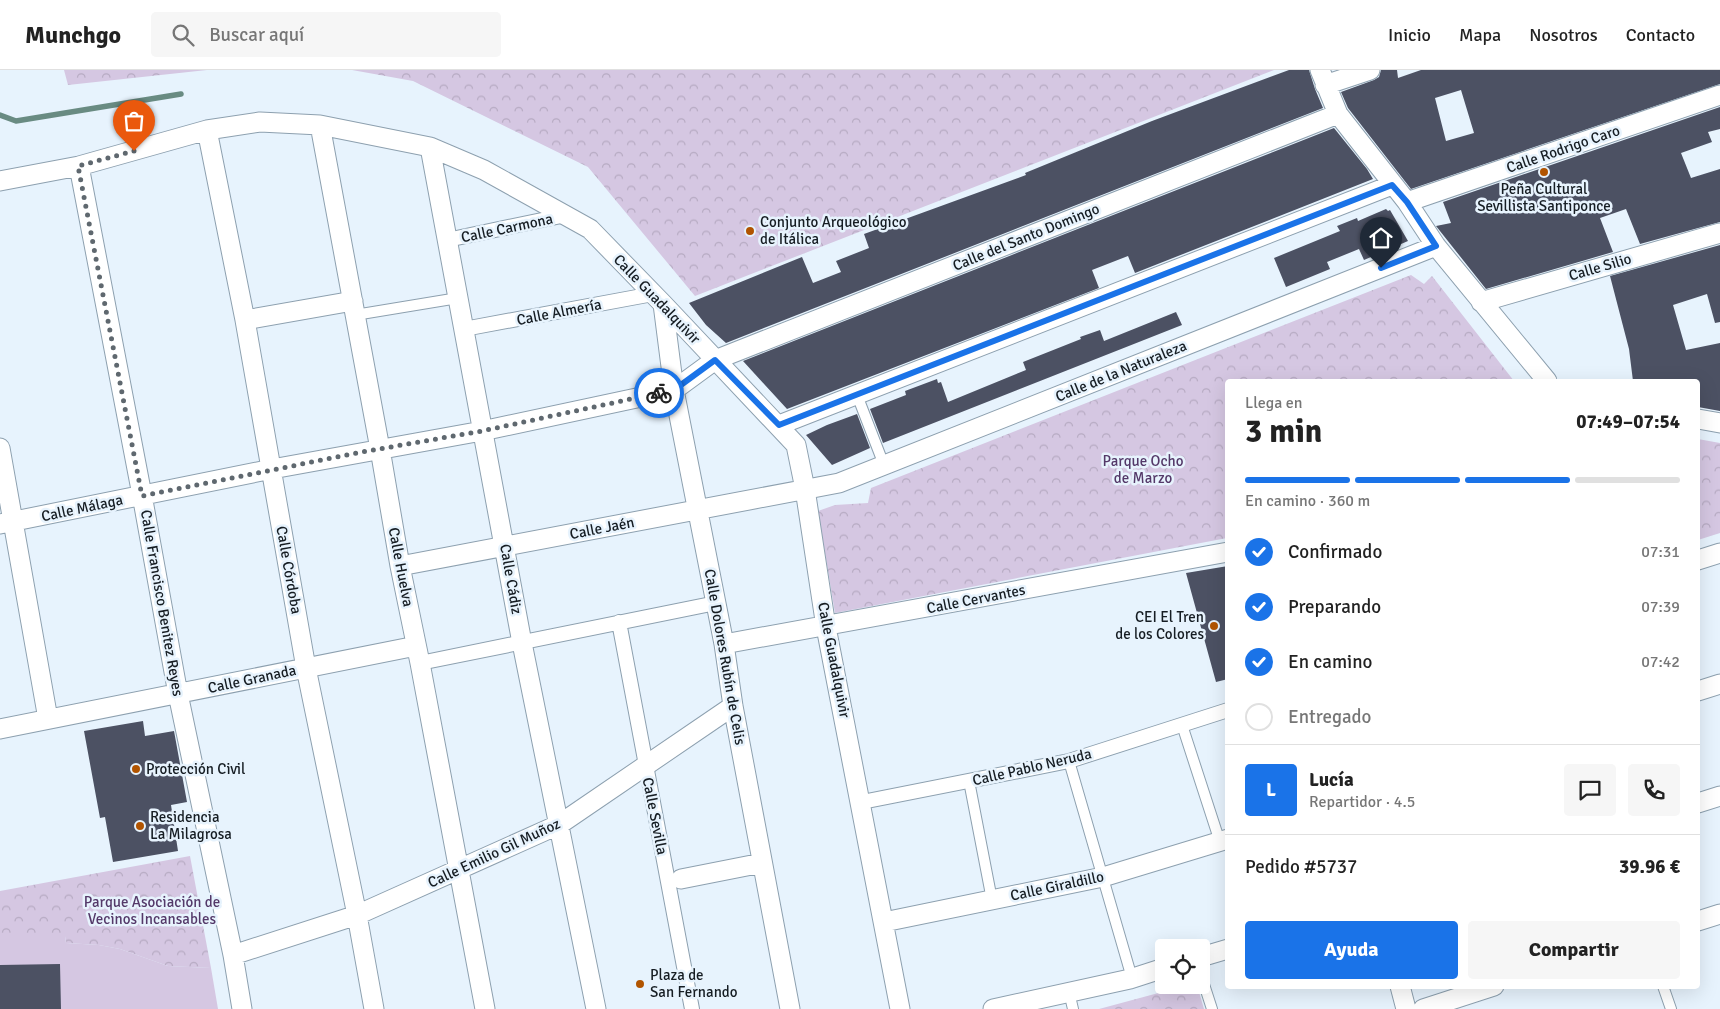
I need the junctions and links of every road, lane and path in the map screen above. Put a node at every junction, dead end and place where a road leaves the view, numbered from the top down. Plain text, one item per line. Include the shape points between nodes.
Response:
1 (1370, 70) edge
2 (1323, 77) edge
3 (1720, 95) edge
4 (1338, 114) junction
5 (320, 125) junction
6 (207, 130) junction
7 (430, 147) junction
8 (78, 166) junction
9 (0, 181) edge
10 (1392, 185) junction
11 (1407, 202) junction
12 (566, 216) junction
13 (1720, 233) edge
14 (447, 240) junction
15 (1436, 246) junction
16 (458, 298) junction
17 (658, 299) junction
18 (1481, 302) junction
19 (354, 308) junction
20 (245, 320) junction
21 (464, 329) junction
22 (715, 360) junction
23 (1545, 379) edge
24 (674, 390) junction
25 (857, 395) junction
26 (1700, 419) edge
27 (1720, 423) edge
28 (779, 425) junction
29 (482, 431) junction
30 (0, 448) edge
31 (380, 449) junction
32 (884, 465) junction
33 (272, 469) junction
34 (805, 489) junction
35 (142, 496) junction
36 (697, 509) junction
37 (6, 523) edge
38 (506, 547) junction
39 (1225, 553) edge
40 (1720, 553) edge
41 (1700, 559) edge
42 (400, 566) junction
43 (716, 603) junction
44 (619, 622) junction
45 (826, 626) junction
46 (522, 642) junction
47 (724, 644) junction
48 (418, 655) junction
49 (306, 668) junction
50 (1720, 684) edge
51 (1700, 690) edge
52 (178, 694) junction
53 (733, 706) junction
54 (1225, 711) edge
55 (48, 719) junction
56 (1182, 725) junction
57 (0, 729) edge
58 (1069, 761) junction
59 (645, 764) junction
60 (969, 781) junction
61 (1720, 796) edge
62 (862, 802) junction
63 (1700, 802) edge
64 (560, 824) junction
65 (1224, 840) edge
66 (762, 863) junction
67 (458, 870) junction
68 (1102, 877) junction
69 (681, 879) dead end
70 (992, 900) junction
71 (1720, 914) edge
72 (357, 915) junction
73 (1700, 920) edge
74 (884, 922) junction
75 (1225, 950) edge
76 (233, 954) junction
77 (1210, 954) edge
78 (1155, 971) edge
79 (1132, 978) junction
80 (1401, 989) edge
81 (1485, 989) edge
82 (1664, 989) edge
83 (1207, 994) edge
84 (1071, 1001) edge
85 (242, 1009) edge
86 (374, 1009) edge
87 (485, 1009) edge
88 (596, 1009) edge
89 (692, 1009) edge
90 (790, 1009) edge
91 (900, 1009) edge
92 (993, 1009) edge
93 (1212, 1009) edge
94 (1406, 1009) edge
95 (1422, 1009) edge
96 (1671, 1009) edge

1 - 2 street
2 - 4 street
3 - 11 street, Calle Rodrigo Caro
4 - 10 street
4 - 22 street, Calle del Santo Domingo
5 - 6 street, Calle Guadalquivir via 260,122
5 - 7 street, Calle Guadalquivir
5 - 19 street, Calle Huelva
6 - 8 street, Calle Guadalquivir
6 - 20 street, Calle Córdoba
7 - 12 street, Calle Guadalquivir via 484,170
7 - 14 street, Calle Cádiz
8 - 9 street, Calle Guadalquivir
8 - 35 street, Calle Francisco Benitez Reyes
10 - 11 street
10 - 25 street
11 - 15 street
12 - 14 street, Calle Carmona
12 - 17 street, Calle Guadalquivir via 590,229
13 - 18 street, Calle Silio
14 - 16 street, Calle Cádiz
15 - 18 street
15 - 32 street, Calle de la Naturaleza
16 - 19 lane
16 - 21 street, Calle Cádiz
17 - 21 street, Calle Almería
17 - 22 street, Calle Guadalquivir
17 - 24 street, Calle Dolores Rubín de Celis
18 - 23 street
19 - 20 street
19 - 31 street, Calle Huelva
20 - 33 street, Calle Córdoba
21 - 29 street, Calle Cádiz
22 - 24 street, Calle Málaga
22 - 28 street, Calle Guadalquivir
24 - 29 street, Calle Málaga
24 - 36 street, Calle Dolores Rubín de Celis
25 - 28 street
25 - 32 lane
26 - 27 street
28 - 34 street, Calle Guadalquivir via 796,445
29 - 31 street, Calle Málaga
29 - 38 street, Calle Cádiz
30 - 37 street
31 - 33 street, Calle Málaga
31 - 42 street, Calle Huelva
32 - 34 street, Calle de la Naturaleza via 839,483
33 - 35 street, Calle Málaga
33 - 49 street, Calle Córdoba
34 - 36 street, Calle Jaén
34 - 45 street, Calle Guadalquivir
35 - 37 street, Calle Málaga
35 - 52 street, Calle Francisco Benitez Reyes
36 - 38 street, Calle Jaén
36 - 43 street, Calle Dolores Rubín de Celis
37 - 55 street
38 - 42 street, Calle Jaén
38 - 46 street, Calle Cádiz
39 - 45 street, Calle Cervantes
40 - 41 street
42 - 48 street, Calle Huelva
43 - 44 street, Calle Granada
43 - 47 street, Calle Dolores Rubín de Celis
44 - 46 street, Calle Granada
44 - 59 street, Calle Sevilla
45 - 47 street, Calle Cervantes
45 - 62 street, Calle Guadalquivir
46 - 48 street, Calle Granada
46 - 64 street, Calle Cádiz
47 - 53 street, Calle Dolores Rubín de Celis
48 - 49 street, Calle Granada
48 - 67 street, Calle Huelva
49 - 52 street, Calle Granada
49 - 72 street, Calle Córdoba
50 - 51 street
52 - 55 street, Calle Granada
52 - 76 street, Calle Francisco Benitez Reyes
53 - 59 street, Calle Emilio Gil Muñoz
53 - 66 street, Calle Dolores Rubín de Celis
54 - 56 street, Calle Pablo Neruda
55 - 57 street, Calle Granada
56 - 58 street, Calle Pablo Neruda
56 - 65 lane
58 - 60 street, Calle Pablo Neruda
58 - 68 lane
59 - 64 street, Calle Emilio Gil Muñoz
59 - 89 street, Calle Sevilla
60 - 62 street, Calle Pablo Neruda
60 - 70 lane
61 - 63 street
62 - 74 street, Calle Guadalquivir
64 - 67 street, Calle Emilio Gil Muñoz
64 - 88 street, Calle Cádiz
65 - 68 street, Calle Giraldillo
66 - 69 street
66 - 90 street, Calle Dolores Rubín de Celis
67 - 72 street, Calle Emilio Gil Muñoz
67 - 87 street, Calle Huelva
68 - 70 street, Calle Giraldillo
68 - 79 lane
70 - 74 street, Calle Giraldillo
71 - 73 street
72 - 76 street, Calle Emilio Gil Muñoz
72 - 86 street, Calle Córdoba
74 - 91 street, Calle Guadalquivir
75 - 77 street
76 - 85 street, Calle Francisco Benitez Reyes
78 - 79 street
79 - 84 street
80 - 94 street
81 - 95 street
82 - 96 lane
83 - 93 lane
84 - 92 street

